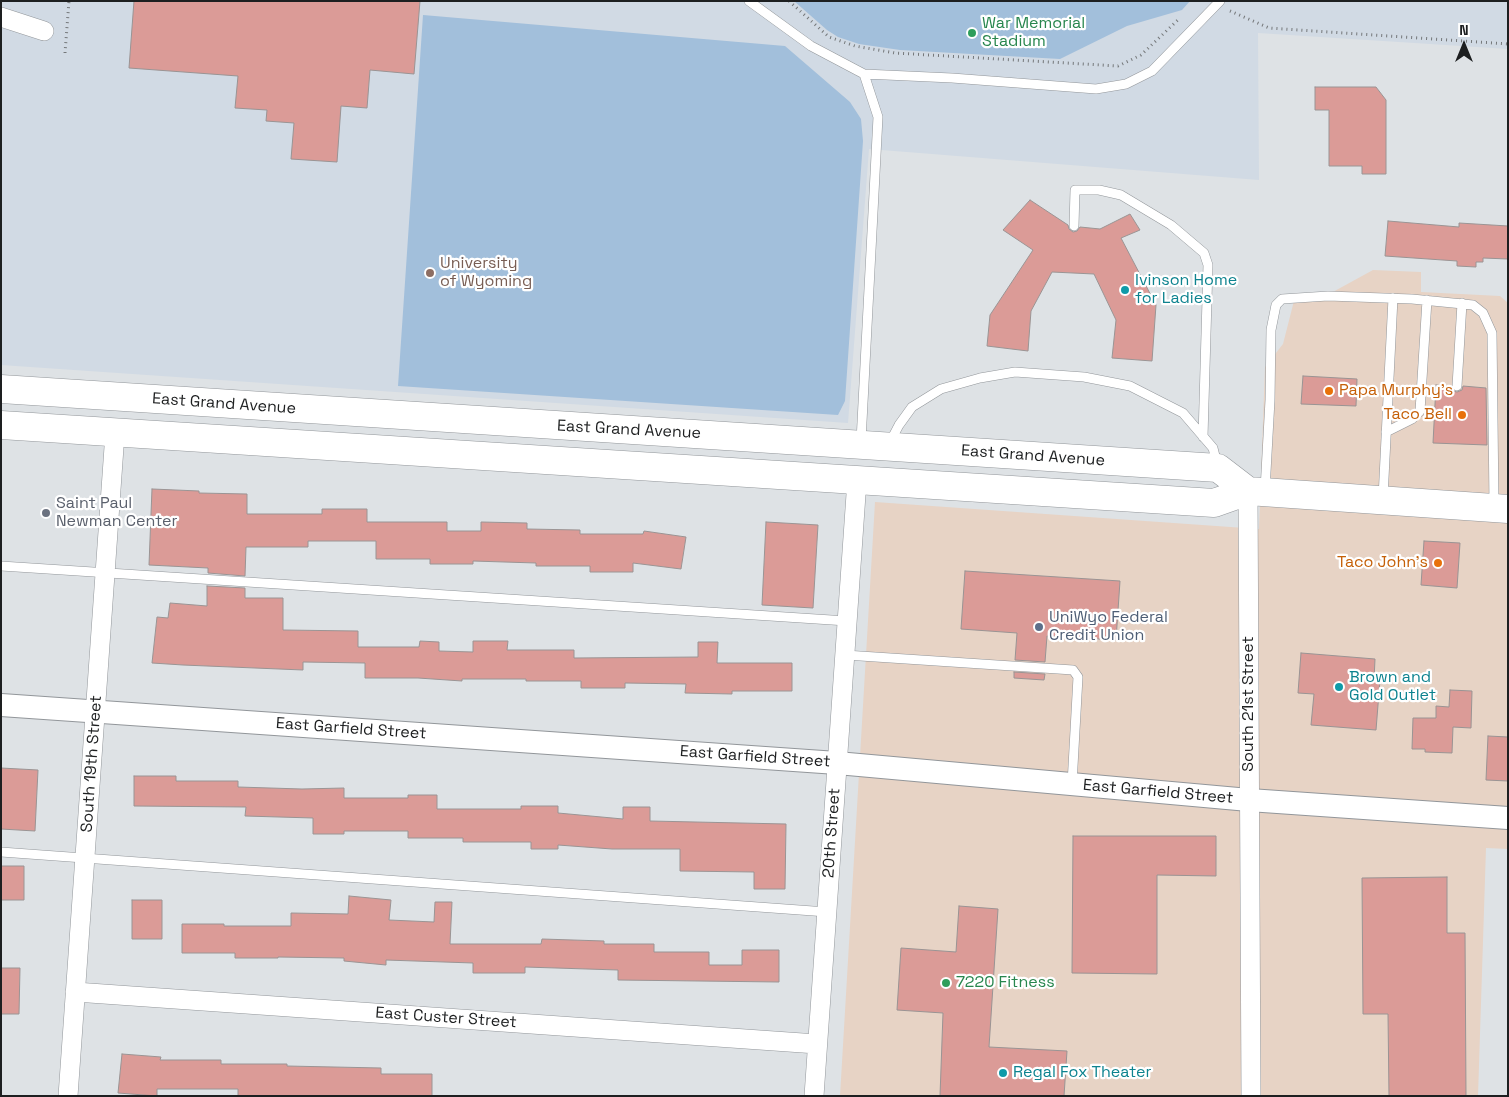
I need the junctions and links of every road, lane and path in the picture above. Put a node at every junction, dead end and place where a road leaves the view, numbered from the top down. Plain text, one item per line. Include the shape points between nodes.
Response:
1 (69, 1) edge
2 (749, 1) edge
3 (789, 1) edge
4 (1218, 5) edge
5 (1182, 16) dead end
6 (1, 17) edge
7 (44, 31) dead end
8 (1508, 44) edge
9 (65, 53) dead end
10 (864, 74) junction
11 (1074, 226) dead end
12 (1393, 298) junction
13 (1427, 300) junction
14 (1462, 304) junction
15 (1457, 386) dead end
16 (1, 389) edge
17 (1, 425) edge
18 (1386, 432) junction
19 (115, 433) junction
20 (1203, 437) junction
21 (861, 445) junction
22 (888, 446) junction
23 (1218, 468) junction
24 (857, 480) junction
25 (1256, 492) junction
26 (1382, 500) junction
27 (1501, 508) edge
28 (1, 566) edge
29 (105, 572) junction
30 (847, 621) junction
31 (845, 655) junction
32 (1, 705) edge
33 (95, 711) junction
34 (837, 763) junction
35 (1072, 784) junction
36 (1249, 800) junction
37 (1508, 818) edge
38 (1, 852) edge
39 (85, 857) junction
40 (827, 912) junction
41 (75, 992) junction
42 (817, 1044) junction
43 (68, 1096) edge
44 (814, 1096) edge
45 (1250, 1096) edge

1 - 9 path
2 - 10 lane via 811,46
3 - 5 path via 829,37 855,46 895,53 1118,66 1141,55
4 - 8 path via 1270,28
4 - 10 lane via 1152,71 1126,84 1096,89
6 - 7 street
10 - 21 lane via 878,117
11 - 20 lane via 1075,190 1099,190 1121,195 1171,225 1204,253 1208,265
12 - 13 lane
12 - 18 lane
12 - 25 lane via 1321,296 1282,299 1276,304 1271,330 1270,400
13 - 14 lane
13 - 18 lane via 1420,411 1412,419
14 - 15 lane
14 - 27 lane via 1473,304 1483,313 1492,333
16 - 21 main road, East Grand Avenue
17 - 19 main road
18 - 26 lane
19 - 24 main road
19 - 29 street, South 19th Street
20 - 22 lane via 1183,413 1130,386 1084,377 1015,372 941,389 912,407
20 - 23 lane via 1213,448
21 - 22 main road, East Grand Avenue
22 - 23 main road, East Grand Avenue
23 - 25 main road
24 - 25 main road via 1214,503
24 - 30 street, 20th Street
25 - 26 main road
25 - 36 street, South 21st Street
26 - 27 main road
28 - 29 lane
29 - 30 lane
29 - 33 street, South 19th Street
30 - 31 street, 20th Street
31 - 34 street, 20th Street
31 - 35 lane via 1072,670 1078,677
32 - 33 street, East Garfield Street
33 - 34 street, East Garfield Street
33 - 39 street, South 19th Street
34 - 35 street, East Garfield Street
34 - 40 street, 20th Street
35 - 36 street, East Garfield Street
36 - 37 street, East Garfield Street
36 - 45 street, South 21st Street
38 - 39 lane
39 - 40 lane
39 - 41 street, South 19th Street
40 - 42 street, 20th Street
41 - 42 street, East Custer Street
41 - 43 street, South 19th Street
42 - 44 street, 20th Street

